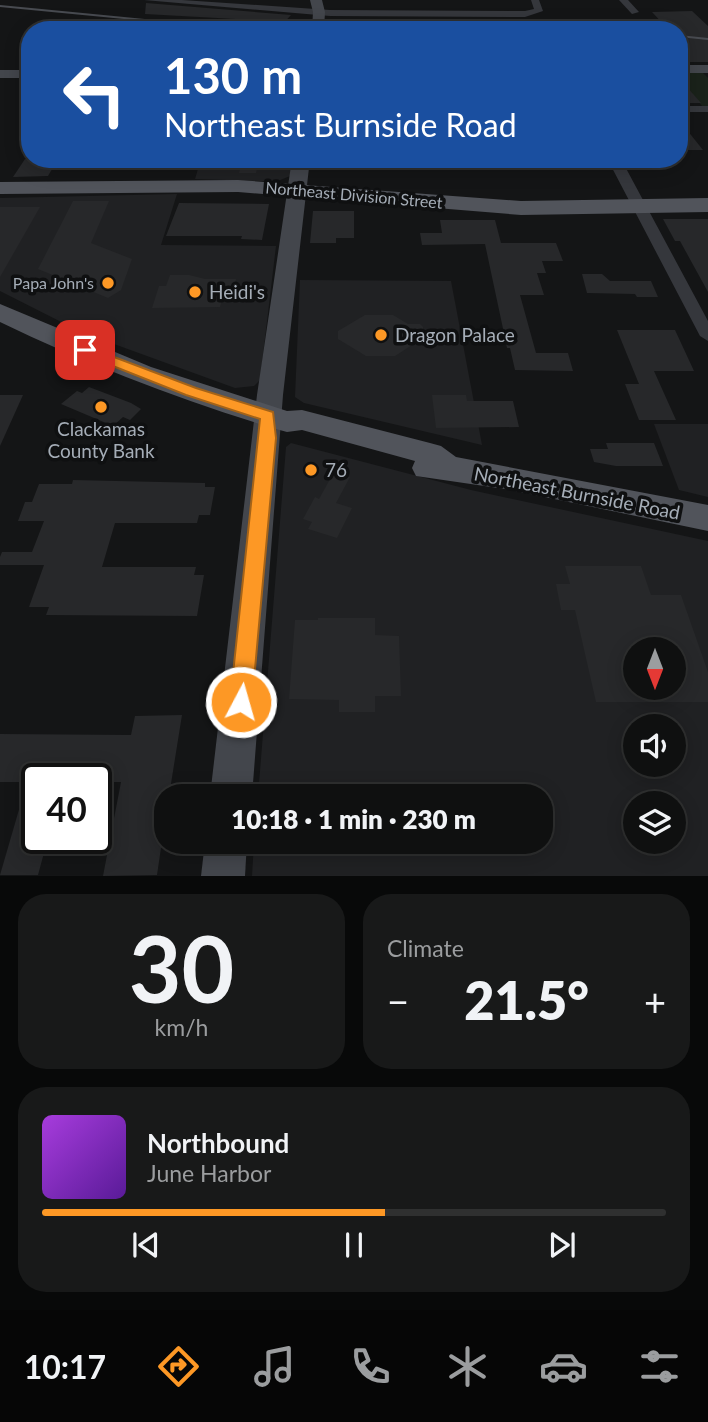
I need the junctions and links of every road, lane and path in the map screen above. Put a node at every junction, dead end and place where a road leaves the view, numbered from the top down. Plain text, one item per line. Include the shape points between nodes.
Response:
1 (148, 0) edge
2 (535, 0) edge
3 (623, 0) edge
4 (318, 6) edge
5 (635, 12) dead end
6 (688, 69) edge
7 (708, 69) edge
8 (0, 74) edge
9 (21, 74) edge
10 (688, 109) edge
11 (708, 109) edge
12 (300, 168) edge
13 (619, 168) edge
14 (0, 188) edge
15 (297, 190) junction
16 (708, 205) edge
17 (639, 206) junction
18 (0, 312) edge
19 (708, 336) edge
20 (278, 419) junction
21 (708, 518) edge
22 (232, 784) edge
23 (225, 854) edge
24 (223, 876) edge

1 - 4 street
2 - 4 street via 537,13
3 - 5 street
6 - 7 main road
8 - 9 main road
10 - 11 street
12 - 15 main road
13 - 17 street
14 - 15 main road, Northeast Division Street
15 - 17 main road, Northeast Division Street via 491,206
15 - 20 main road via 283,284
16 - 17 main road, Northeast Division Street
17 - 19 street
18 - 20 main road, Northeast Burnside Road via 144,374
20 - 21 main road, Northeast Burnside Road via 291,433 421,468 447,467
20 - 22 main road via 268,438
23 - 24 main road

